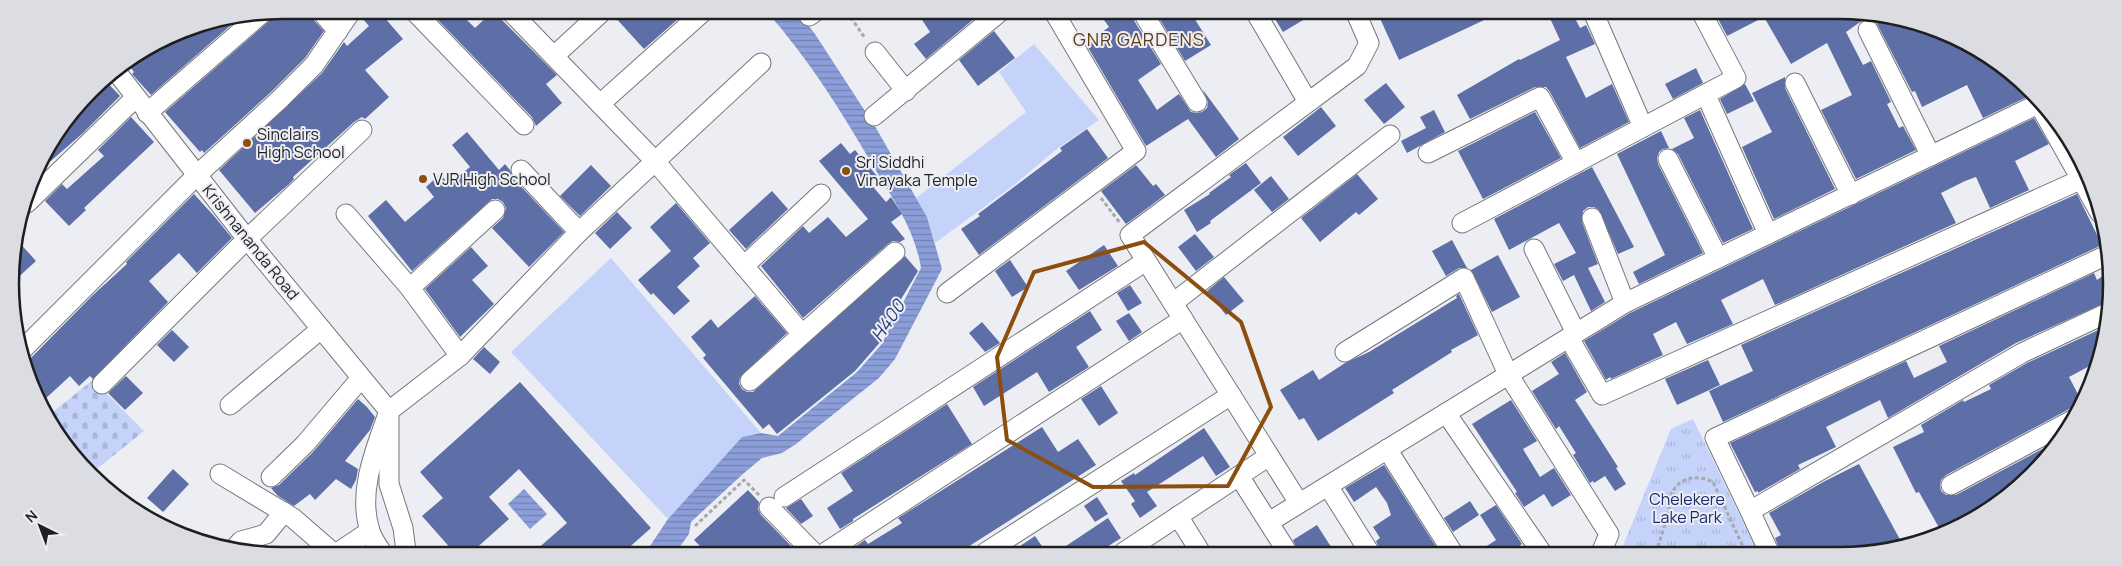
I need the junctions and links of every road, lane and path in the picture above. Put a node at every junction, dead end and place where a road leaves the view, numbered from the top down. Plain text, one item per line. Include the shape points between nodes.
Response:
1 (328, 19) edge
2 (346, 19) edge
3 (422, 19) edge
4 (518, 19) edge
5 (594, 19) edge
6 (695, 19) edge
7 (852, 19) edge
8 (992, 19) edge
9 (1058, 19) edge
10 (1147, 19) edge
11 (1260, 19) edge
12 (1358, 19) edge
13 (1596, 19) edge
14 (1705, 19) edge
15 (253, 20) edge
16 (1868, 30) dead end
17 (338, 31) junction
18 (875, 52) joint
19 (554, 56) junction
20 (761, 63) dead end
21 (119, 76) edge
22 (1794, 83) dead end
23 (906, 91) junction
24 (1706, 94) junction
25 (135, 98) junction
26 (1197, 102) dead end
27 (1308, 102) junction
28 (600, 104) junction
29 (2036, 107) edge
30 (147, 112) junction
31 (874, 116) dead end
32 (2048, 121) edge
33 (524, 125) dead end
34 (1643, 128) junction
35 (362, 130) dead end
36 (1390, 135) dead end
37 (1428, 153) dead end
38 (1931, 156) junction
39 (1668, 159) dead end
40 (654, 160) junction
41 (1576, 163) junction
42 (521, 170) dead end
43 (198, 175) junction
44 (2081, 178) edge
45 (1091, 185) junction
46 (2085, 189) edge
47 (821, 194) dead end
48 (1851, 195) junction
49 (33, 197) edge
50 (495, 210) dead end
51 (346, 214) dead end
52 (1592, 218) dead end
53 (1462, 223) dead end
54 (579, 232) junction
55 (1768, 234) junction
56 (1130, 235) junction
57 (247, 240) junction
58 (1534, 249) dead end
59 (895, 252) dead end
60 (2102, 257) edge
61 (1718, 258) junction
62 (1146, 261) junction
63 (744, 266) junction
64 (410, 288) junction
65 (947, 293) dead end
66 (1173, 303) junction
67 (1625, 303) junction
68 (2101, 316) edge
69 (1183, 319) junction
70 (321, 330) junction
71 (802, 334) junction
72 (1572, 336) junction
73 (27, 345) edge
74 (1345, 352) dead end
75 (460, 356) junction
76 (1508, 374) junction
77 (361, 378) junction
78 (750, 381) dead end
79 (102, 384) dead end
80 (1231, 395) junction
81 (230, 405) dead end
82 (389, 411) junction
83 (1446, 413) junction
84 (2062, 426) edge
85 (1387, 449) junction
86 (1269, 456) junction
87 (220, 474) dead end
88 (1239, 476) junction
89 (271, 477) dead end
90 (1951, 485) dead end
91 (1328, 486) junction
92 (777, 502) junction
93 (1299, 503) junction
94 (1750, 511) junction
95 (284, 512) junction
96 (1178, 516) junction
97 (1269, 522) junction
98 (695, 526) dead end
99 (370, 531) junction
100 (240, 544) edge
101 (326, 547) edge
102 (346, 547) edge
103 (378, 547) edge
104 (405, 547) edge
105 (809, 547) edge
106 (834, 547) edge
107 (994, 547) edge
108 (1132, 547) edge
109 (1198, 547) edge
110 (1284, 547) edge
111 (1366, 547) edge
112 (1449, 547) edge
113 (1538, 547) edge
114 (1604, 547) edge
115 (1658, 547) edge
116 (1743, 547) edge
117 (1767, 547) edge

1 - 17 street
2 - 17 street
3 - 33 street
4 - 19 street
5 - 19 street
6 - 28 street
7 - 18 path
8 - 23 street
9 - 45 street via 1136,151
10 - 26 street
11 - 27 street
12 - 27 street via 1369,44 1358,66
13 - 34 street
14 - 24 street via 1736,78
15 - 30 street
16 - 38 street
17 - 43 street via 314,65
18 - 23 street
19 - 28 street
20 - 40 street
21 - 25 street, Krishnananda Road
22 - 48 street
23 - 31 street
24 - 34 street
24 - 55 street
25 - 30 street, Krishnananda Road
25 - 49 street
27 - 56 street
28 - 40 street
29 - 38 street
30 - 43 street, Krishnananda Road
32 - 44 street
34 - 41 street
35 - 57 street
36 - 66 street
37 - 41 street via 1540,97
38 - 48 street
39 - 61 street
40 - 54 street
40 - 63 street
41 - 53 street
42 - 54 street
43 - 57 street, Krishnananda Road
43 - 73 street
45 - 56 path
45 - 65 street
46 - 72 street via 1602,395
47 - 63 street
48 - 55 street
50 - 64 street
51 - 64 street
52 - 67 street
54 - 75 street
55 - 61 street
56 - 62 street
57 - 70 street, Krishnananda Road
57 - 79 street
58 - 72 street
59 - 71 street
60 - 94 street via 1715,438
61 - 67 street
62 - 66 street
62 - 92 street
63 - 71 street
64 - 75 street
66 - 69 street
67 - 72 street
68 - 94 street via 2022,353
69 - 80 street
69 - 106 street
70 - 77 street, Krishnananda Road
70 - 81 street
71 - 78 street
72 - 76 street
74 - 76 street via 1464,278
75 - 82 street
76 - 83 street
76 - 114 street via 1609,534
77 - 82 street, Krishnananda Road
77 - 89 street via 305,444
80 - 86 street
80 - 107 street
82 - 99 street via 372,463 365,498
82 - 104 street via 389,484
83 - 85 street
83 - 113 street
84 - 90 street
85 - 91 street
85 - 112 street
86 - 88 street
86 - 93 street
87 - 95 street
88 - 96 street
88 - 97 street
91 - 93 street
91 - 111 street
92 - 98 path via 744,480
92 - 105 street
93 - 97 street
94 - 117 street
95 - 100 street via 266,534
95 - 101 street
96 - 108 street
96 - 109 street
97 - 110 street
99 - 102 street
99 - 103 street
115 - 116 path via 1671,494 1686,480 1700,477 1713,482

